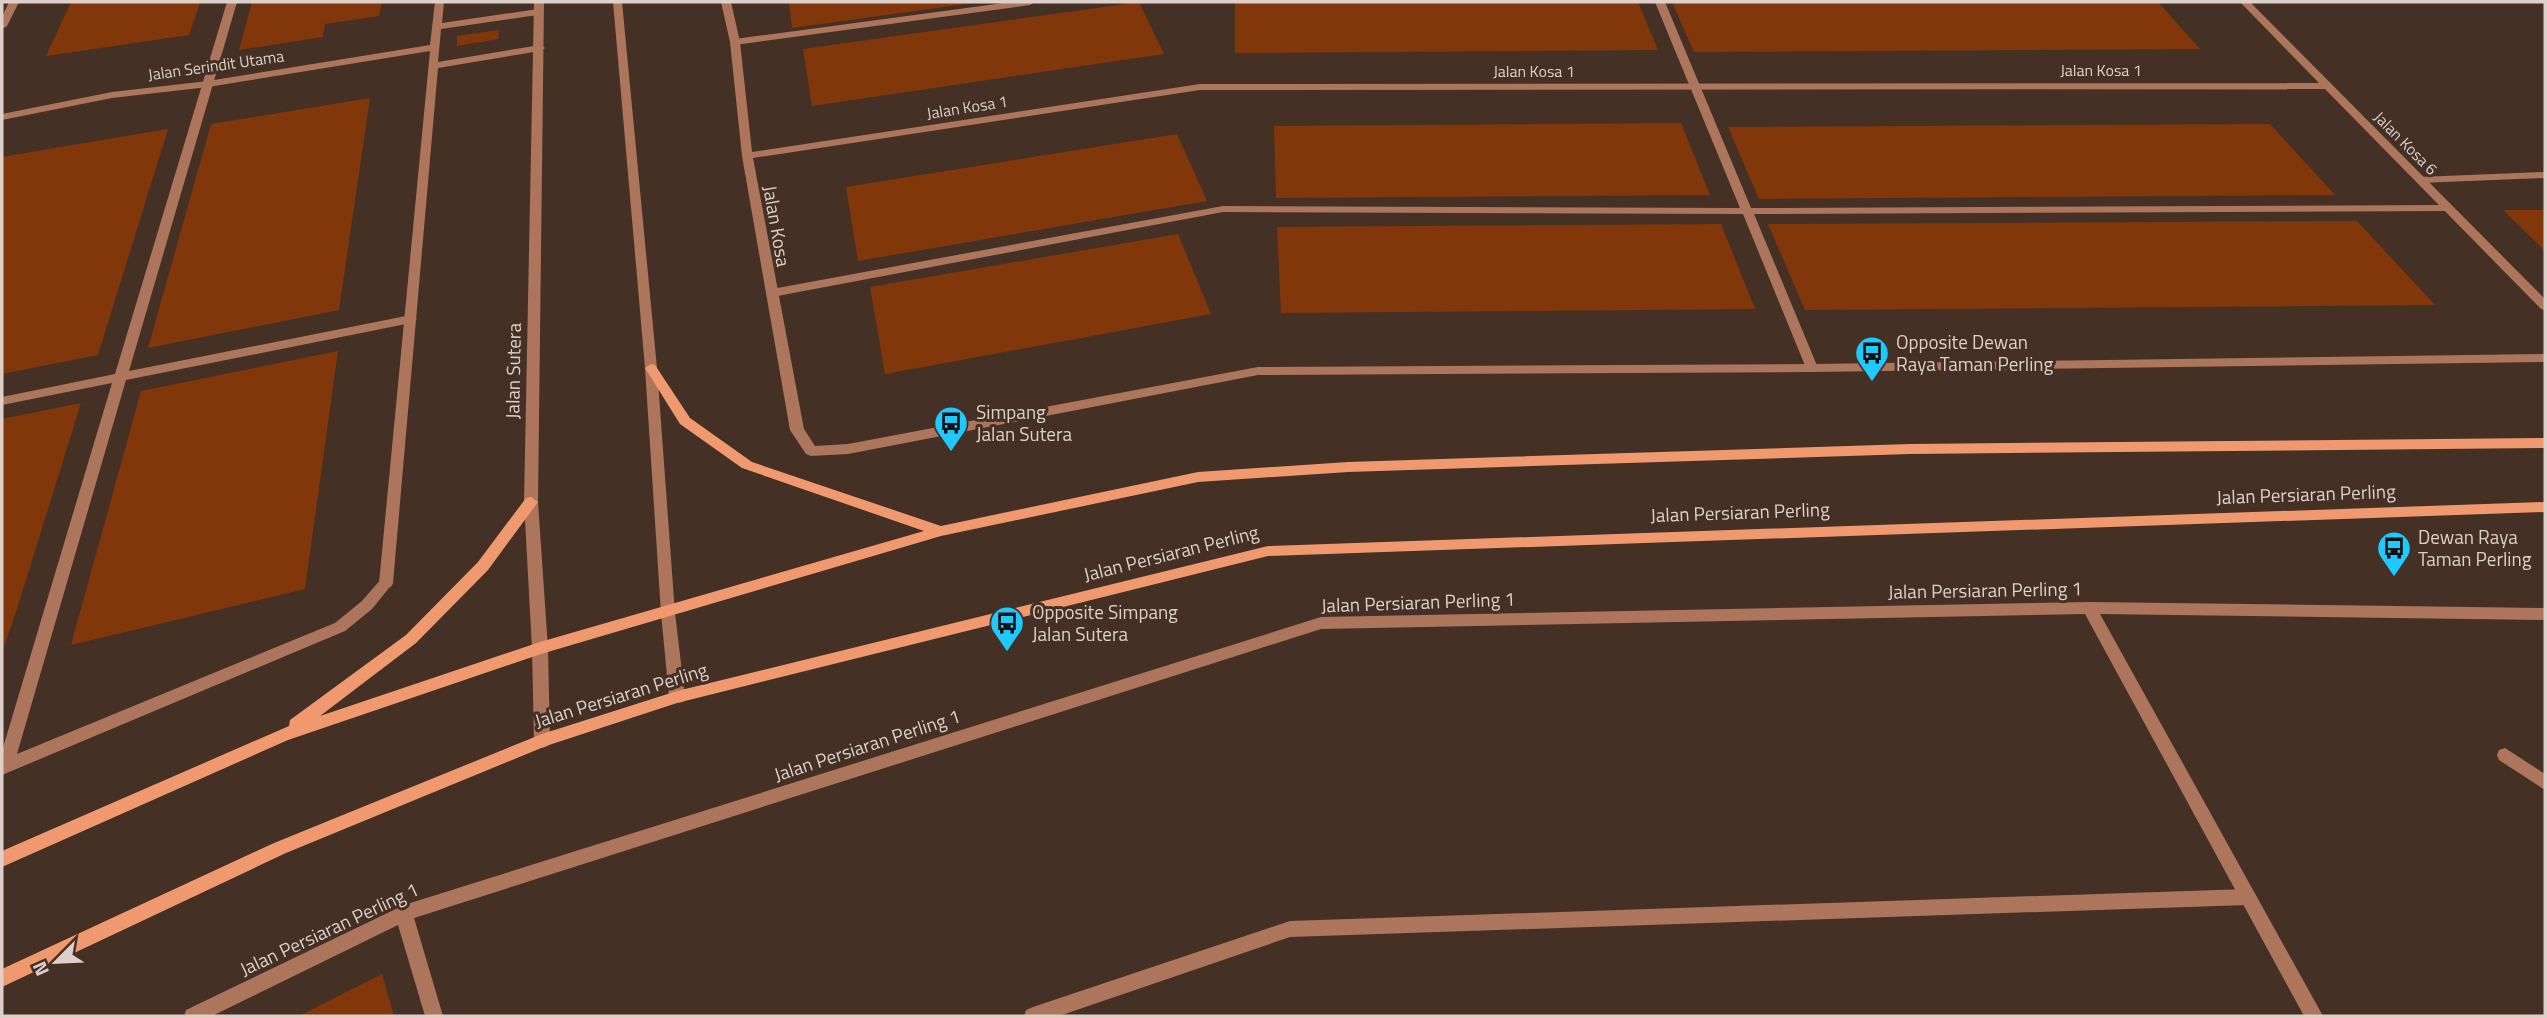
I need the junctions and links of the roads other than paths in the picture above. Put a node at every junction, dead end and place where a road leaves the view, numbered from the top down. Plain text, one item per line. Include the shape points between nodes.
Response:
1 (14, 2) edge
2 (232, 2) edge
3 (439, 2) edge
4 (618, 2) edge
5 (726, 2) edge
6 (1030, 2) edge
7 (1660, 2) edge
8 (2245, 2) edge
9 (539, 7) edge
10 (2, 26) edge
11 (437, 27) junction
12 (735, 42) junction
13 (435, 47) junction
14 (540, 48) junction
15 (433, 66) junction
16 (208, 84) junction
17 (1694, 85) junction
18 (2326, 86) junction
19 (2, 117) edge
20 (747, 156) junction
21 (2545, 175) edge
22 (2420, 180) junction
23 (2448, 208) junction
24 (1746, 211) junction
25 (772, 293) junction
26 (2545, 306) edge
27 (411, 319) junction
28 (2545, 358) edge
29 (651, 368) junction
30 (1812, 368) junction
31 (121, 377) junction
32 (2, 401) edge
33 (2545, 443) edge
34 (531, 502) junction
35 (2545, 507) edge
36 (941, 531) junction
37 (2089, 608) junction
38 (668, 613) junction
39 (2545, 614) edge
40 (540, 648) junction
41 (677, 697) junction
42 (283, 735) junction
43 (542, 741) junction
44 (2505, 755) dead end
45 (4, 767) edge
46 (2545, 783) edge
47 (2, 859) edge
48 (2248, 897) junction
49 (404, 913) junction
50 (2, 978) edge
51 (192, 1016) edge
52 (434, 1016) edge
53 (1032, 1016) edge
54 (2314, 1016) edge

1 - 10 street
2 - 16 street
3 - 11 street
4 - 29 street
5 - 12 street, Jalan Kosa
6 - 12 street
7 - 17 street
8 - 18 street, Jalan Kosa 6
9 - 11 street
9 - 14 street, Jalan Sutera
11 - 13 street
12 - 20 street, Jalan Kosa
13 - 15 street
13 - 16 street, Jalan Serindit Utama
14 - 15 street
14 - 34 street, Jalan Sutera
15 - 27 street
16 - 19 street, Jalan Serindit Utama via 111,95
16 - 31 street
17 - 18 street, Jalan Kosa 1
17 - 20 street, Jalan Kosa 1 via 1200,87
17 - 24 street
18 - 22 street, Jalan Kosa 6
20 - 25 street, Jalan Kosa
21 - 22 street
22 - 23 street, Jalan Kosa 6
23 - 24 street
23 - 26 street, Jalan Kosa 6
24 - 25 street via 1223,209
24 - 30 street
25 - 30 street, Jalan Kosa via 797,430 811,451 848,449 1258,370
27 - 31 street
27 - 45 street via 386,583 367,605 340,627
28 - 30 street
29 - 36 main road via 685,421 747,465
29 - 38 street
31 - 32 street
31 - 45 street
33 - 36 main road via 1910,449 1348,467 1198,477
34 - 40 street, Jalan Sutera
34 - 42 main road via 483,566 411,639
35 - 41 main road, Jalan Persiaran Perling via 1268,551
36 - 38 main road
37 - 39 street, Jalan Persiaran Perling 1
37 - 48 street
37 - 49 street, Jalan Persiaran Perling 1 via 1321,623
38 - 40 main road
38 - 41 street
40 - 42 main road
40 - 43 street, Jalan Sutera
41 - 43 main road, Jalan Persiaran Perling
42 - 47 main road
43 - 50 main road, Jalan Persiaran Perling via 280,848
44 - 46 street
48 - 53 street via 1290,929
48 - 54 street
49 - 51 street, Jalan Persiaran Perling 1
49 - 52 street

